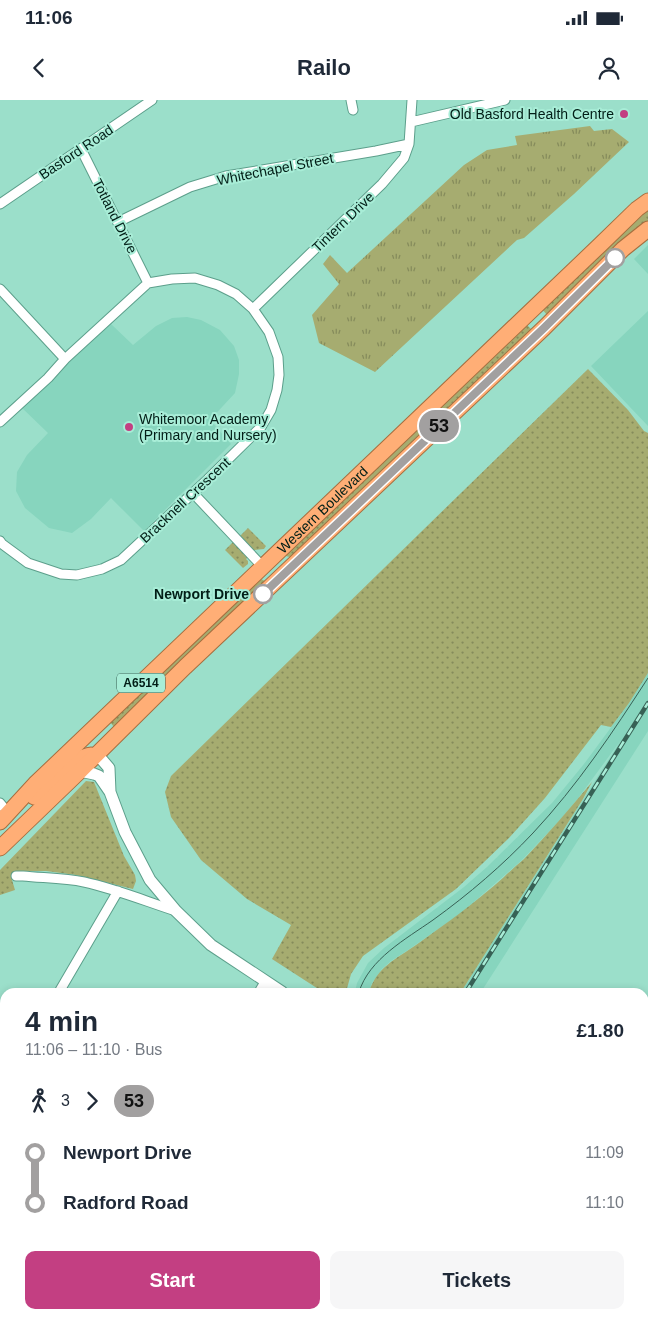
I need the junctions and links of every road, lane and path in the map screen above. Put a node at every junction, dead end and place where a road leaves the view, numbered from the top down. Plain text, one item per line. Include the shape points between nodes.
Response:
1 (152, 100) edge
2 (351, 100) edge
3 (412, 100) edge
4 (505, 100) edge
5 (353, 110) dead end
6 (411, 122) junction
7 (409, 144) junction
8 (81, 149) junction
9 (648, 201) edge
10 (0, 204) edge
11 (118, 222) junction
12 (648, 229) edge
13 (148, 283) junction
14 (0, 289) edge
15 (252, 309) junction
16 (529, 313) junction
17 (544, 328) junction
18 (65, 360) junction
19 (422, 415) junction
20 (0, 422) edge
21 (436, 430) junction
22 (193, 493) junction
23 (1, 543) edge
24 (263, 567) junction
25 (276, 582) junction
26 (97, 754) junction
27 (80, 771) junction
28 (110, 792) junction
29 (3, 813) edge
30 (0, 848) edge
31 (16, 876) dead end
32 (118, 891) junction
33 (176, 911) junction
34 (265, 982) junction
35 (61, 988) edge
36 (261, 988) edge
37 (275, 988) edge

1 - 8 street, Basford Road
2 - 5 street
3 - 6 street, Tintern Drive
4 - 6 street
6 - 7 street, Tintern Drive
7 - 11 street, Whitechapel Street via 226,176 190,187
7 - 15 street, Tintern Drive via 404,158 382,184
8 - 10 street, Basford Road
8 - 11 street, Totland Drive
9 - 16 highway, Western Boulevard / A6514
11 - 13 street, Totland Drive
12 - 17 highway, Western Boulevard / A6514
13 - 15 street, Bracknell Crescent via 195,278 236,294
13 - 18 street
14 - 18 street
15 - 22 street, Bracknell Crescent via 269,332 278,357 279,375 271,410 261,427
16 - 17 highway
16 - 19 highway, Western Boulevard / A6514
17 - 21 highway, Western Boulevard / A6514
18 - 20 street
19 - 21 highway
19 - 24 highway, Western Boulevard / A6514
21 - 25 highway, Western Boulevard / A6514
22 - 23 street, Bracknell Crescent via 121,560 102,569 77,575 61,574 28,563
22 - 24 street
24 - 25 highway
24 - 29 highway, Western Boulevard / A6514
25 - 26 highway, Western Boulevard / A6514
26 - 27 highway, Western Boulevard / A6514
26 - 28 street via 109,768
26 - 29 highway via 76,761 42,791
27 - 28 street via 99,776
27 - 30 highway, Western Boulevard / A6514
28 - 33 street via 125,832 150,880
31 - 32 street via 82,882
32 - 33 street
32 - 35 street
33 - 34 street via 211,945
34 - 36 street
34 - 37 street

